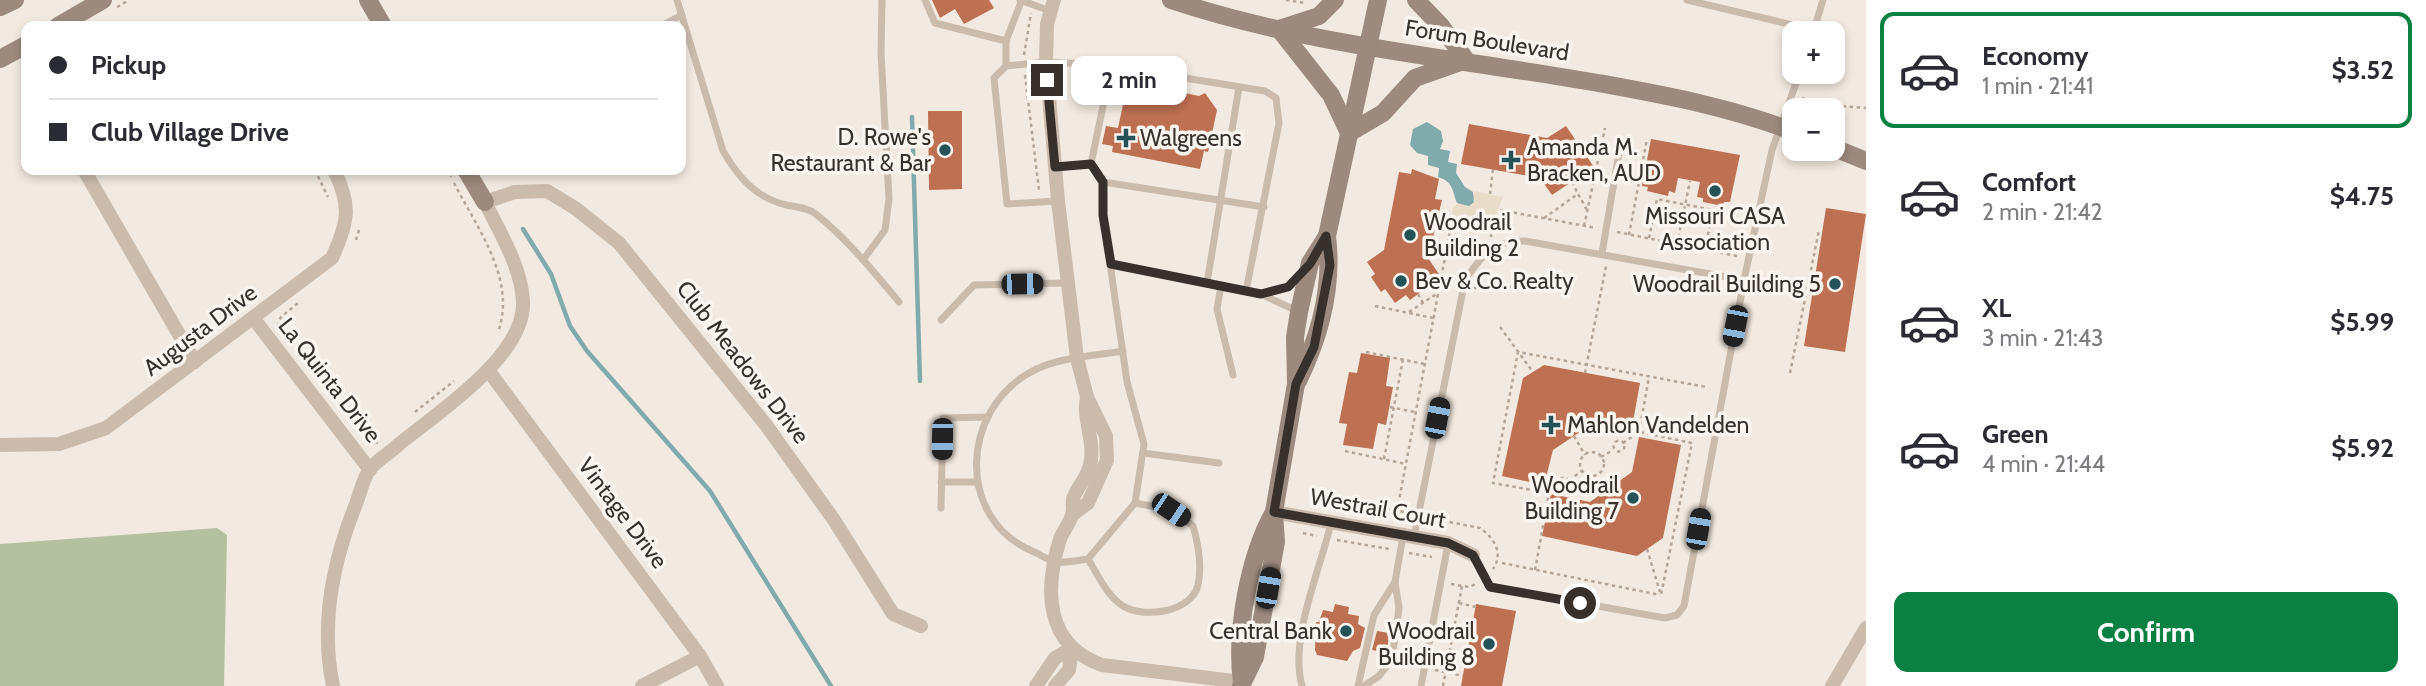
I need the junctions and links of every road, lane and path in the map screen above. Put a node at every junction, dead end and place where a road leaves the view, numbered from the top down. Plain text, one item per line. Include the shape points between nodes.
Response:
1 (15, 0) edge
2 (103, 0) edge
3 (368, 0) edge
4 (677, 0) edge
5 (882, 0) edge
6 (925, 0) edge
7 (1171, 0) edge
8 (1286, 0) edge
9 (1335, 0) edge
10 (1378, 0) edge
11 (1416, 0) edge
12 (1687, 0) edge
13 (1823, 0) edge
14 (1020, 1) edge
15 (1309, 4) dead end
16 (1034, 6) junction
17 (1052, 6) edge
18 (0, 7) edge
19 (682, 15) junction
20 (67, 21) edge
21 (380, 21) edge
22 (671, 21) edge
23 (684, 21) edge
24 (1817, 21) edge
25 (1782, 24) edge
26 (686, 28) edge
27 (1279, 29) junction
28 (1006, 41) junction
29 (1367, 46) junction
30 (21, 48) edge
31 (0, 60) edge
32 (1466, 60) junction
33 (1046, 62) junction
34 (1025, 64) junction
35 (1105, 65) junction
36 (1006, 66) junction
37 (1796, 84) edge
38 (1239, 88) junction
39 (1792, 94) junction
40 (1791, 98) edge
41 (1866, 108) edge
42 (1605, 128) dead end
43 (1782, 128) edge
44 (1349, 133) junction
45 (1782, 137) edge
46 (1647, 139) dead end
47 (1621, 141) dead end
48 (1845, 153) edge
49 (1866, 161) edge
50 (1091, 164) junction
51 (1055, 167) junction
52 (1493, 169) dead end
53 (87, 175) edge
54 (317, 175) edge
55 (336, 175) edge
56 (450, 175) edge
57 (469, 175) edge
58 (1690, 181) dead end
59 (1103, 182) junction
60 (1572, 182) dead end
61 (1039, 191) dead end
62 (1490, 194) dead end
63 (1578, 194) junction
64 (1058, 201) junction
65 (1222, 201) junction
66 (330, 202) dead end
67 (485, 202) junction
68 (1685, 204) junction
69 (1264, 207) junction
70 (1500, 210) dead end
71 (1587, 210) junction
72 (1439, 214) dead end
73 (1451, 216) dead end
74 (1544, 218) junction
75 (360, 219) dead end
76 (1584, 226) junction
77 (1606, 230) junction
78 (1819, 230) dead end
79 (1450, 231) dead end
80 (1629, 235) junction
81 (1326, 236) junction
82 (1649, 239) junction
83 (1677, 244) junction
84 (354, 245) dead end
85 (1705, 249) junction
86 (1605, 254) junction
87 (1749, 258) junction
88 (863, 260) junction
89 (1111, 264) junction
90 (1310, 264) junction
91 (1744, 280) junction
92 (1069, 283) junction
93 (1207, 283) junction
94 (1464, 284) junction
95 (1221, 286) junction
96 (1527, 286) dead end
97 (1246, 291) junction
98 (1438, 293) junction
99 (1261, 294) junction
100 (1419, 294) dead end
101 (301, 300) dead end
102 (899, 302) dead end
103 (1423, 303) junction
104 (1375, 306) dead end
105 (1299, 312) junction
106 (1408, 313) junction
107 (1433, 318) junction
108 (254, 319) junction
109 (940, 320) dead end
110 (1500, 327) dead end
111 (280, 330) dead end
112 (497, 334) dead end
113 (1123, 351) junction
114 (1366, 352) dead end
115 (1518, 352) junction
116 (1077, 358) junction
117 (1403, 359) junction
118 (195, 362) junction
119 (1424, 364) junction
120 (1587, 365) junction
121 (488, 370) junction
122 (1533, 372) dead end
123 (1585, 373) dead end
124 (1790, 373) dead end
125 (462, 374) dead end
126 (1233, 375) dead end
127 (1649, 377) junction
128 (1296, 384) junction
129 (1706, 387) dead end
130 (328, 390) dead end
131 (1392, 408) junction
132 (1415, 412) junction
133 (987, 417) junction
134 (405, 420) dead end
135 (1639, 432) junction
136 (1574, 436) dead end
137 (381, 441) dead end
138 (1623, 443) junction
139 (0, 445) edge
140 (1614, 449) junction
141 (1345, 451) dead end
142 (1143, 453) junction
143 (1585, 455) junction
144 (1601, 457) junction
145 (1384, 459) junction
146 (1219, 463) dead end
147 (1406, 464) junction
148 (370, 470) junction
149 (1582, 471) junction
150 (1569, 480) junction
151 (941, 482) junction
152 (976, 482) junction
153 (1559, 486) junction
154 (1549, 493) junction
155 (1135, 503) junction
156 (941, 508) dead end
157 (1397, 511) dead end
158 (1274, 512) junction
159 (1331, 523) junction
160 (1303, 533) dead end
161 (1408, 536) junction
162 (1327, 538) junction
163 (1448, 543) junction
164 (1647, 549) dead end
165 (1400, 552) junction
166 (1473, 555) joint
167 (1432, 557) dead end
168 (1088, 559) junction
169 (1057, 562) junction
170 (1502, 563) dead end
171 (1535, 569) junction
172 (1395, 582) junction
173 (1462, 586) dead end
174 (1661, 595) junction
175 (1459, 603) junction
176 (1476, 607) dead end
177 (921, 626) dead end
178 (1866, 628) edge
179 (1072, 648) junction
180 (700, 656) junction
181 (1424, 668) junction
182 (1446, 672) junction
183 (1463, 676) dead end
184 (1242, 684) edge
185 (333, 686) edge
186 (642, 686) edge
187 (717, 686) edge
188 (1036, 686) edge
189 (1055, 686) edge
190 (1302, 686) edge
191 (1359, 686) edge
192 (1364, 686) edge
193 (1421, 686) edge
194 (1443, 686) edge
195 (1832, 686) edge

1 - 18 main road
2 - 20 main road
3 - 21 main road
4 - 19 lane
5 - 88 lane via 890,199 885,230
6 - 28 lane via 935,23
7 - 27 main road, Forum Boulevard
8 - 15 path
9 - 27 main road via 1319,16
10 - 29 main road
11 - 32 main road
12 - 25 lane
13 - 24 lane
14 - 16 lane
14 - 28 lane
16 - 17 lane
16 - 34 path
17 - 33 street
19 - 22 lane
19 - 23 lane
26 - 88 lane via 723,151 735,172 769,201 814,212
27 - 29 main road, Forum Boulevard
27 - 44 main road via 1331,95
28 - 36 lane
29 - 32 main road, Forum Boulevard
29 - 44 main road
30 - 31 main road
32 - 43 main road, Forum Boulevard via 1692,101
32 - 44 main road via 1415,78 1383,113
33 - 34 lane
33 - 35 lane
33 - 51 street
34 - 36 lane
34 - 61 path
35 - 38 lane
35 - 50 lane via 1109,77
36 - 64 lane via 994,78 1007,204
37 - 39 lane
38 - 65 lane
38 - 69 lane via 1265,91 1276,98 1279,108
39 - 40 lane
39 - 41 path via 1816,104
42 - 71 path
44 - 81 main road
45 - 87 lane via 1772,150
46 - 80 path
47 - 77 lane
48 - 49 main road
50 - 51 lane
50 - 59 lane
51 - 64 street
52 - 62 path
53 - 118 street
54 - 66 path
55 - 108 street, Augusta Drive via 346,194 345,229 332,258
56 - 112 path via 499,273 504,301
57 - 67 main road
58 - 68 path
59 - 65 lane
59 - 89 lane
60 - 63 path
63 - 71 path
63 - 74 path
64 - 92 street
65 - 69 lane
65 - 93 lane
67 - 121 street via 516,266 524,302 515,337
67 - 177 street, Club Meadows Drive via 515,192 547,191 620,243 766,425 893,614
68 - 82 path via 1657,199
68 - 83 path
68 - 85 path via 1713,210
69 - 97 lane
70 - 74 path
71 - 76 path
72 - 73 path
74 - 76 path
75 - 84 path
76 - 77 path
77 - 80 path
77 - 86 lane
78 - 124 path
79 - 98 path
80 - 82 path
81 - 90 main road
81 - 128 main road via 1330,265 1314,347
82 - 83 path
83 - 85 path
85 - 87 path
86 - 91 lane
86 - 94 lane via 1507,241 1483,255
86 - 120 path
87 - 91 lane
88 - 102 lane
89 - 93 lane
89 - 113 lane
90 - 99 lane via 1288,287
90 - 105 main road
91 - 166 lane via 1685,606 1677,615 1665,618 1490,587
92 - 109 lane via 974,285
92 - 116 street
93 - 95 lane
94 - 96 path via 1478,288
94 - 161 lane
95 - 97 lane
95 - 126 lane via 1217,309
97 - 99 lane
98 - 103 path
98 - 107 path
99 - 105 lane
100 - 103 path
101 - 111 path via 279,319
103 - 106 path
104 - 106 path
105 - 128 main road
106 - 107 path
107 - 119 path
108 - 118 street, Augusta Drive
108 - 148 street, La Quinta Drive
110 - 115 path
113 - 116 lane
113 - 142 lane
114 - 117 path
115 - 120 path
115 - 122 path
115 - 154 path via 1493,484
116 - 133 lane via 1031,371 1003,394
116 - 169 street via 1087,397 1106,436 1107,460 1088,503 1072,515 1060,539
117 - 119 path
117 - 131 path
118 - 139 street, Augusta Drive via 106,428 59,444
119 - 132 path
120 - 123 path
120 - 127 path
121 - 148 street
121 - 180 street, Vintage Drive
125 - 134 path
127 - 129 path
127 - 135 path
128 - 158 main road
130 - 137 path via 368,440
131 - 132 path
131 - 145 path
132 - 147 path
133 - 151 lane via 943,418
133 - 152 lane via 978,439
135 - 138 path
135 - 174 path via 1692,443
136 - 143 path
138 - 140 path via 1615,442
138 - 140 path via 1623,450
140 - 144 path
141 - 145 path
142 - 146 lane
142 - 155 lane
143 - 144 path
143 - 149 path
144 - 149 path via 1603,468 1598,474
145 - 147 path
147 - 157 path
148 - 185 street via 342,538 334,574 329,609
149 - 150 path
150 - 153 path via 1568,487
150 - 153 path via 1561,478
151 - 152 lane
151 - 156 lane
152 - 169 lane via 990,516 1015,544
153 - 154 path
154 - 171 path
155 - 168 lane
155 - 168 lane via 1171,510 1194,526 1198,587 1187,601 1148,613 1124,607
158 - 159 street, Westrail Court
158 - 184 main road via 1259,537 1238,651
159 - 161 street, Westrail Court
159 - 162 lane
160 - 162 path
161 - 163 street, Westrail Court
161 - 165 lane
162 - 165 path
162 - 190 lane via 1301,631 1298,669
163 - 166 street, Westrail Court
163 - 181 lane
164 - 174 path
165 - 167 path
165 - 172 lane
168 - 169 lane
169 - 179 street via 1052,612
170 - 171 path
171 - 174 path
172 - 191 lane via 1374,615
172 - 192 lane via 1399,608 1392,659
173 - 175 path
175 - 176 path
175 - 182 path
178 - 195 street
179 - 184 street via 1102,665
179 - 188 street via 1055,658
179 - 189 street via 1069,670
180 - 186 street
180 - 187 street, Vintage Drive
181 - 182 path
181 - 193 lane
182 - 183 path
182 - 194 path

